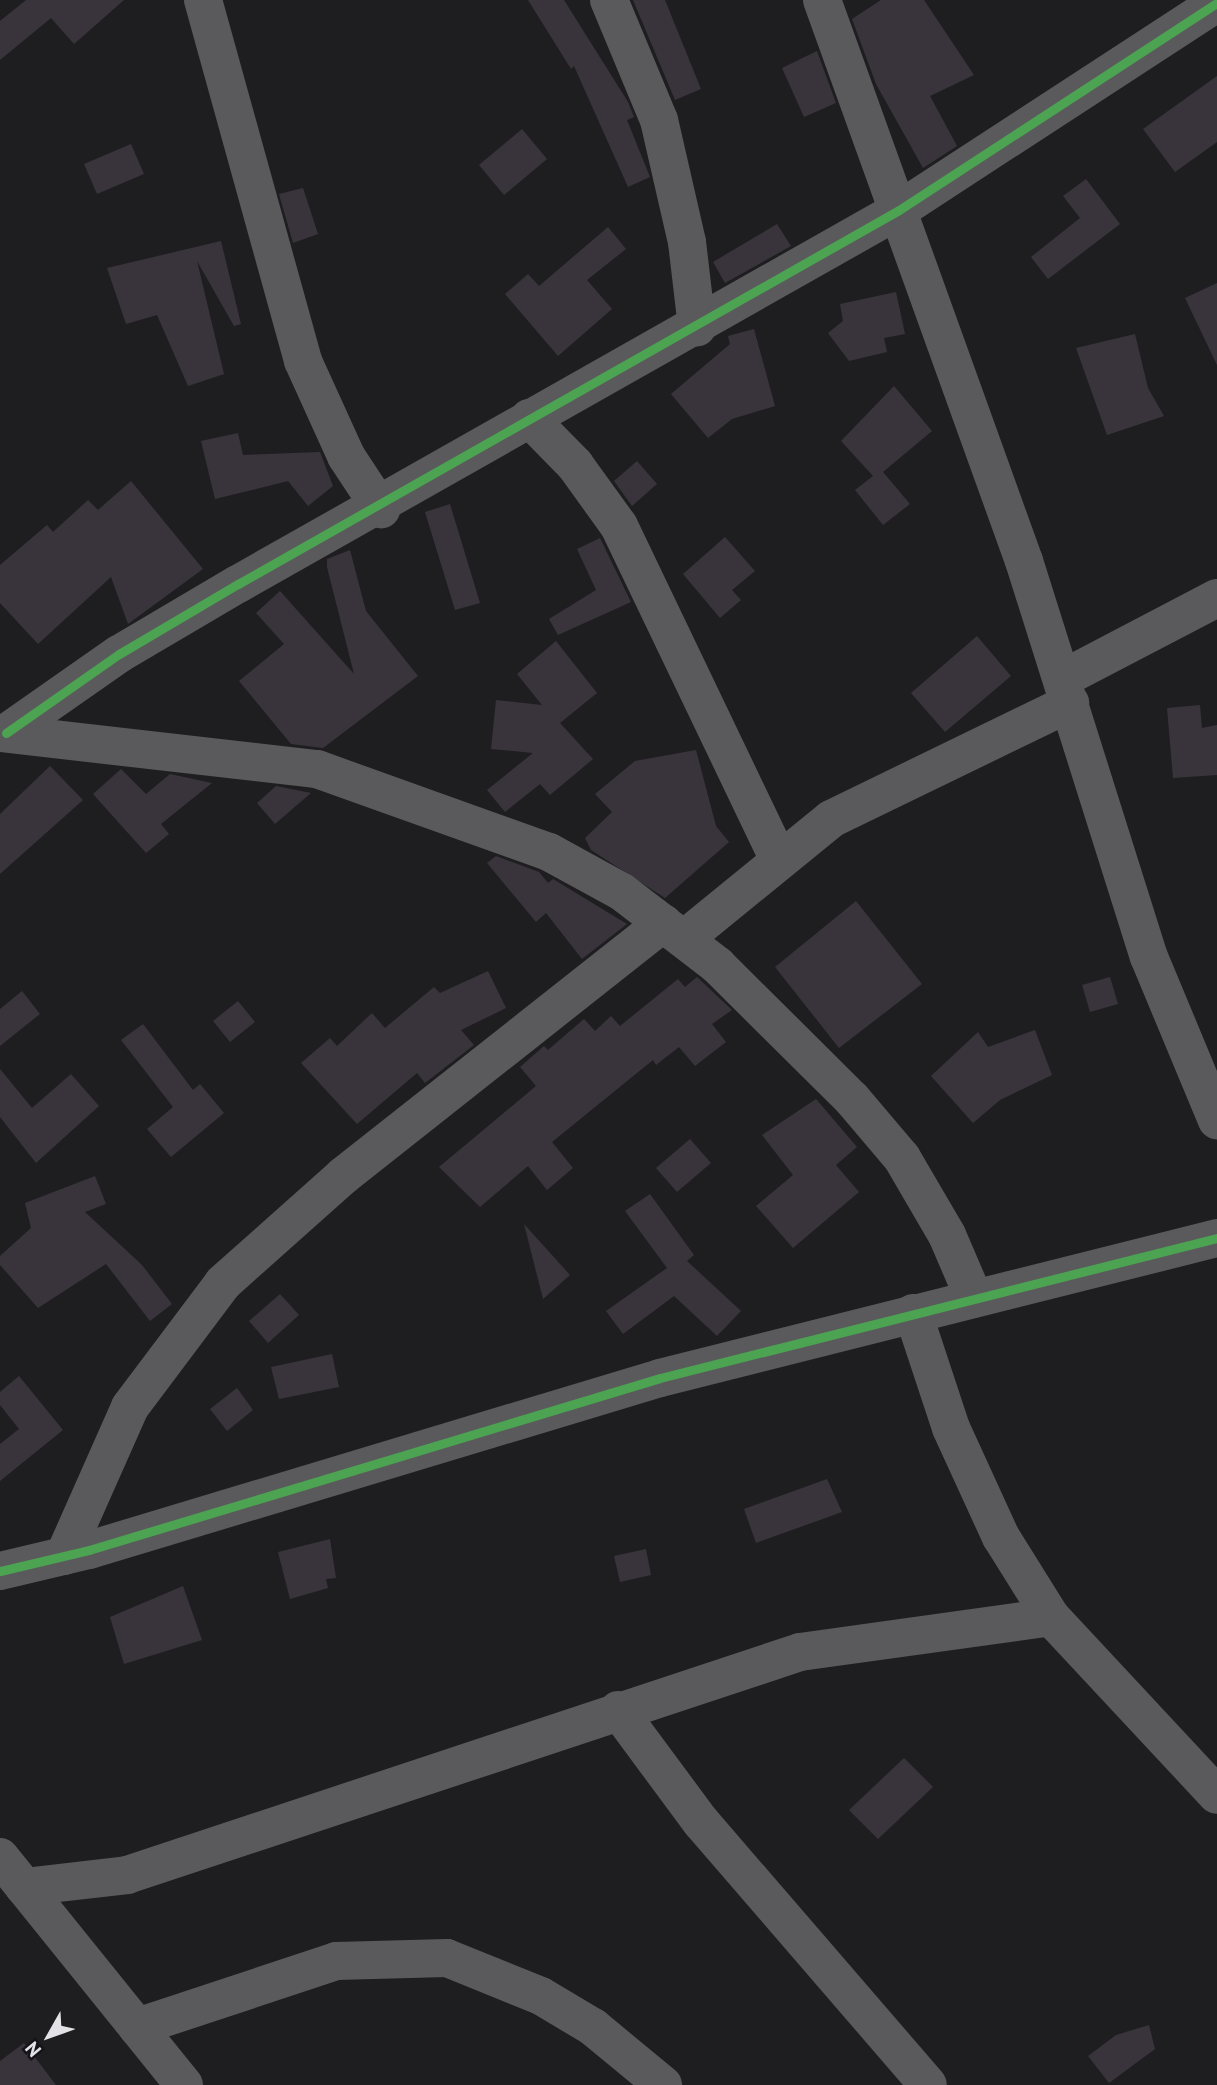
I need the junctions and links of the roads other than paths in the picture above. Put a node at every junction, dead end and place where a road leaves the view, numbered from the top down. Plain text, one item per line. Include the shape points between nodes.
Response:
1 (203, 0) edge
2 (609, 0) edge
3 (822, 0) edge
4 (1217, 3) edge
5 (900, 210) junction
6 (697, 327) junction
7 (529, 418) junction
8 (381, 509) junction
9 (1217, 598) edge
10 (1066, 691) junction
11 (3, 733) edge
12 (779, 860) junction
13 (674, 931) junction
14 (1217, 1120) edge
15 (1217, 1238) edge
16 (974, 1298) junction
17 (913, 1313) junction
18 (64, 1556) junction
19 (0, 1571) edge
20 (1051, 1617) junction
21 (618, 1710) junction
22 (1217, 1795) edge
23 (0, 1857) edge
24 (24, 1887) junction
25 (137, 2027) junction
26 (184, 2085) edge
27 (663, 2085) edge
28 (928, 2085) edge

1 - 8 street via 303,361 346,456
2 - 6 street via 659,120 687,242
3 - 5 street
4 - 5 street
5 - 6 street
5 - 10 street
6 - 7 street
7 - 8 street
7 - 12 street via 575,466 619,526
8 - 11 street via 119,654
9 - 10 street
10 - 12 street via 831,819
10 - 14 street via 1149,957
11 - 13 street via 317,769 549,852 622,892
12 - 13 street
13 - 16 street via 852,1098 902,1158 947,1235
13 - 18 street via 343,1176 223,1283 130,1407
15 - 16 street
16 - 17 street
17 - 18 street via 660,1378
17 - 20 street via 951,1428 1001,1537
18 - 19 street
20 - 21 street via 800,1652
20 - 22 street
21 - 24 street via 127,1875
21 - 28 street via 701,1822
23 - 24 street
24 - 25 street
25 - 26 street
25 - 27 street via 336,1961 447,1958 552,2002

